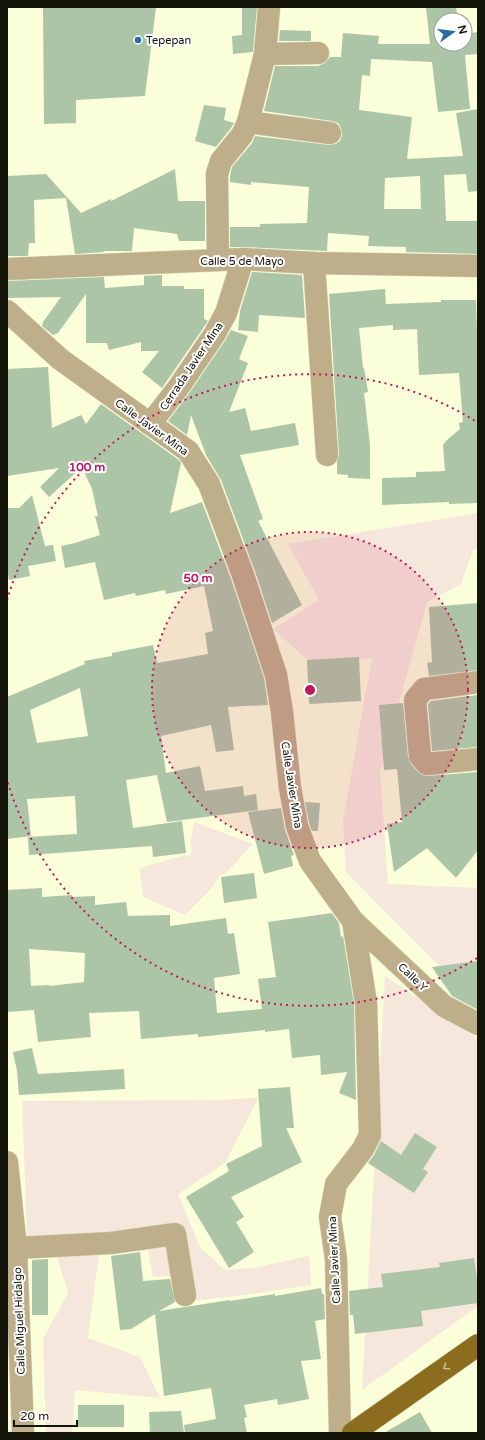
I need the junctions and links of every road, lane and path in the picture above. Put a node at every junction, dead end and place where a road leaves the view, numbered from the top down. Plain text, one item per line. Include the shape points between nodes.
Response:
1 (270, 8) edge
2 (318, 53) dead end
3 (265, 54) junction
4 (248, 122) junction
5 (330, 133) dead end
6 (243, 259) junction
7 (218, 260) junction
8 (314, 263) junction
9 (478, 266) edge
10 (7, 269) edge
11 (7, 311) edge
12 (150, 424) junction
13 (326, 455) dead end
14 (478, 682) edge
15 (478, 759) edge
16 (353, 921) junction
17 (478, 1024) edge
18 (7, 1162) edge
19 (16, 1248) junction
20 (186, 1295) dead end
21 (478, 1345) edge
22 (23, 1433) edge
23 (340, 1433) edge
24 (353, 1433) edge

1 - 3 street
2 - 3 street
3 - 4 street
4 - 5 street
4 - 7 street via 242,135 222,161 217,174
6 - 7 street, Calle 5 de Mayo
6 - 8 street, Calle 5 de Mayo
6 - 12 street, Cerrada Javier Mina via 226,312 214,335
7 - 10 street, Calle 5 de Mayo
8 - 9 street, Calle 5 de Mayo
8 - 13 street
11 - 12 street, Calle Javier Mina via 60,359
12 - 16 street, Calle Javier Mina via 188,451 209,484 276,675 297,826 310,861
14 - 15 street via 424,689 415,700 420,756 427,764
16 - 17 street, Calle Y via 444,1006
16 - 23 street, Calle Javier Mina via 366,1003 370,1134 363,1149 336,1184 330,1217 336,1259
18 - 19 street, Calle Miguel Hidalgo
19 - 20 street via 111,1243 175,1234
19 - 22 street, Calle Miguel Hidalgo
21 -> 24 main road

